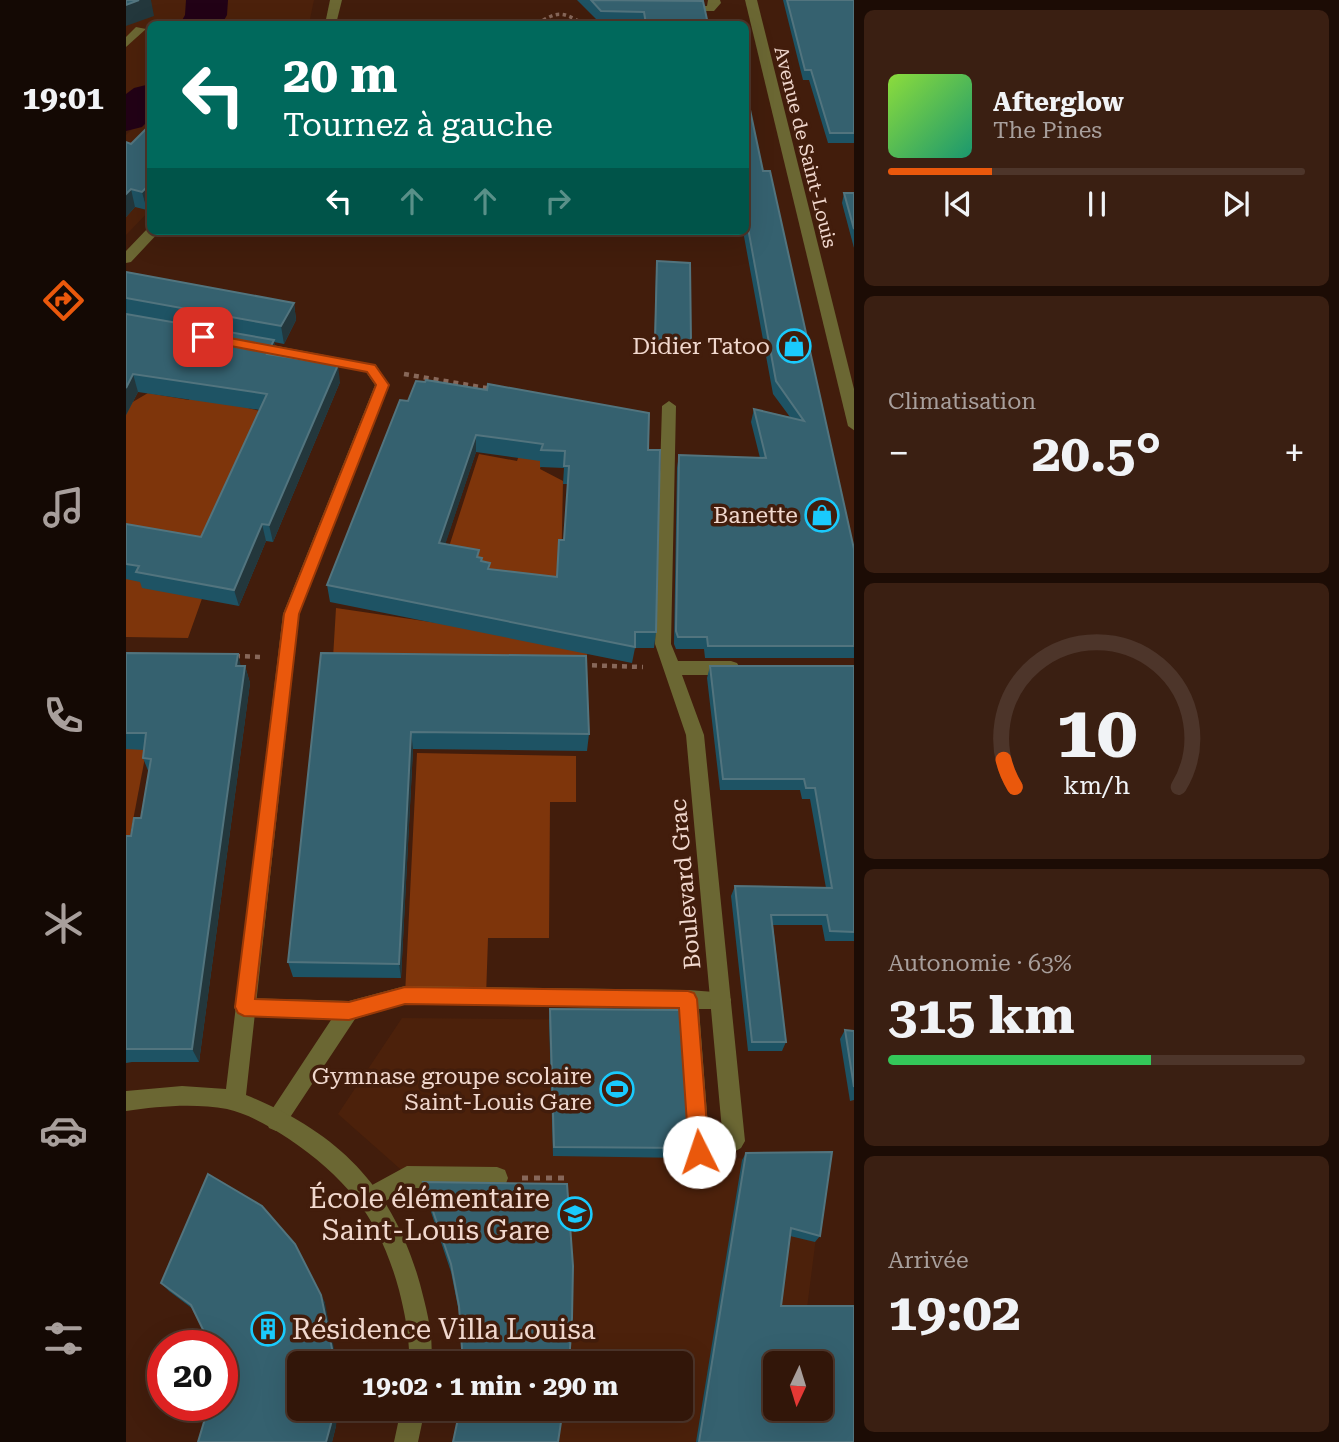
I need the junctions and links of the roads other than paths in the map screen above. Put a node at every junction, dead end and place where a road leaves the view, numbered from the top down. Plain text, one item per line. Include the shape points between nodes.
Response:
1 (336, 0) edge
2 (714, 0) edge
3 (751, 0) edge
4 (672, 8) edge
5 (332, 21) edge
6 (140, 29) edge
7 (126, 44) edge
8 (149, 235) edge
9 (126, 259) edge
10 (235, 343) edge
11 (669, 406) dead end
12 (854, 426) edge
13 (671, 668) junction
14 (750, 668) edge
15 (688, 999) junction
16 (721, 1000) junction
17 (244, 1007) junction
18 (349, 1011) junction
19 (126, 1101) edge
20 (235, 1101) junction
21 (276, 1121) junction
22 (734, 1141) dead end
23 (699, 1152) dead end
24 (497, 1178) road end
25 (370, 1198) junction
26 (422, 1351) edge
27 (410, 1421) edge
28 (406, 1442) edge

1 - 5 street
2 - 4 street via 710,9
3 - 12 street, Avenue de Saint-Louis
6 - 7 street
8 - 9 street
10 - 17 street via 371,368 382,385 291,614
11 - 13 street, Boulevard Grac via 663,644
13 - 14 street
13 - 16 street, Boulevard Grac via 695,735
15 - 16 street
15 - 18 street via 405,995
15 - 23 street
16 - 22 street, Boulevard Grac
17 - 18 street
17 - 20 street
18 - 21 street
19 - 20 street via 193,1097
20 - 21 street
21 - 25 street via 328,1155
24 - 25 street via 407,1177
25 - 26 street via 394,1239 409,1285
27 - 28 street

